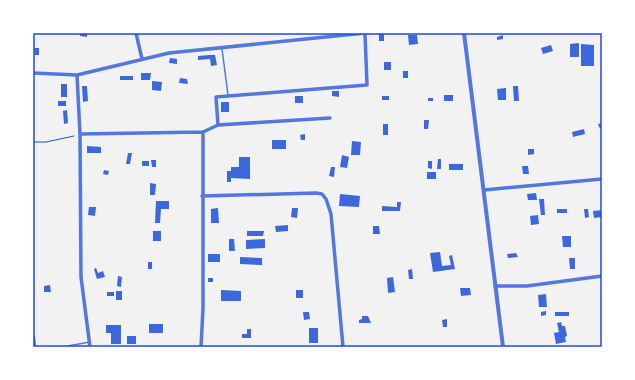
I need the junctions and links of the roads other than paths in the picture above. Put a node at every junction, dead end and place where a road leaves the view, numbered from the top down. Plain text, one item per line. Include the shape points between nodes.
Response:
1 (136, 33) edge
2 (365, 33) edge
3 (464, 33) edge
4 (222, 48) junction
5 (142, 59) junction
6 (33, 73) edge
7 (77, 75) junction
8 (228, 96) junction
9 (330, 118) dead end
10 (218, 125) junction
11 (203, 132) junction
12 (80, 134) junction
13 (602, 179) edge
14 (484, 190) junction
15 (202, 196) junction
16 (602, 276) edge
17 (495, 286) junction
18 (90, 342) junction
19 (62, 347) edge
20 (90, 347) edge
21 (201, 347) edge
22 (343, 347) edge
23 (503, 347) edge

1 - 5 street
2 - 4 street
2 - 8 street via 367,85
3 - 14 street
4 - 5 street via 169,53
4 - 8 lane
5 - 7 street
6 - 7 street
7 - 12 street
8 - 10 street via 216,98
9 - 10 street
10 - 11 street
11 - 12 street
11 - 15 street
12 - 18 street via 81,277
13 - 14 street
14 - 17 street
15 - 21 street
15 - 22 street via 322,194 331,214 334,234
16 - 17 street via 527,286
17 - 23 street
18 - 19 lane
18 - 20 street

